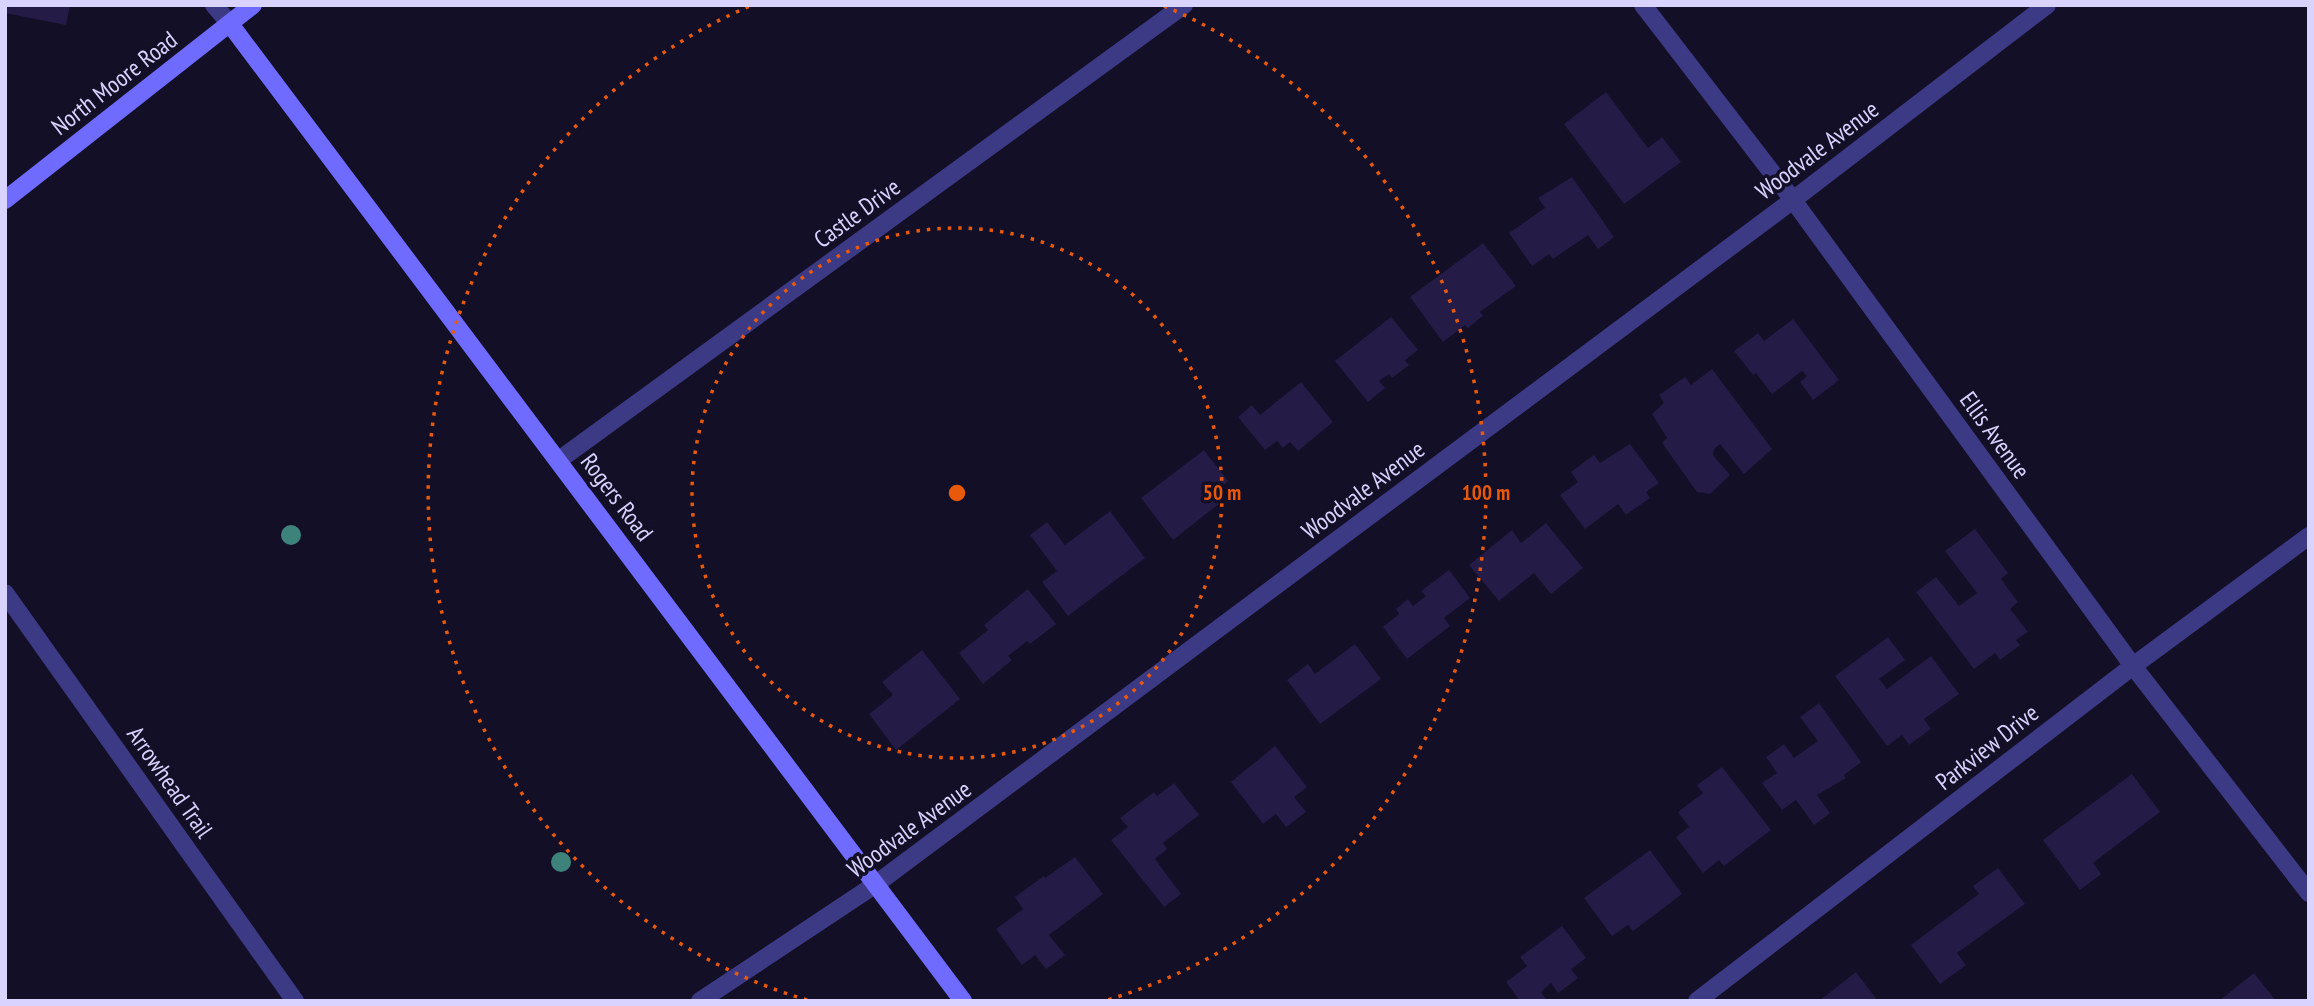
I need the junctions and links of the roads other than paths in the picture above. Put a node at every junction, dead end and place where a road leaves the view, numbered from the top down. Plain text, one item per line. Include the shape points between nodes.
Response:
1 (214, 5) edge
2 (253, 5) edge
3 (1184, 5) edge
4 (1643, 5) edge
5 (2047, 5) edge
6 (230, 24) junction
7 (5, 200) edge
8 (1793, 200) junction
9 (559, 460) junction
10 (2309, 536) edge
11 (5, 593) edge
12 (2133, 666) junction
13 (876, 884) junction
14 (2309, 893) edge
15 (295, 1001) edge
16 (700, 1001) edge
17 (963, 1001) edge
18 (1697, 1001) edge

1 - 6 street
2 - 6 street, North Moore Road
3 - 9 street, Castle Drive
4 - 8 street, Ellis Avenue
5 - 8 street, Woodvale Avenue
6 - 7 street, North Moore Road
6 - 9 street, Rogers Road
8 - 12 street, Ellis Avenue
8 - 13 street, Woodvale Avenue
9 - 13 street, Rogers Road
10 - 12 street, Parkview Drive
11 - 15 street, Arrowhead Trail
12 - 14 street, Ellis Avenue
12 - 18 street, Parkview Drive
13 - 16 street, Woodvale Avenue
13 - 17 street, Rogers Road

